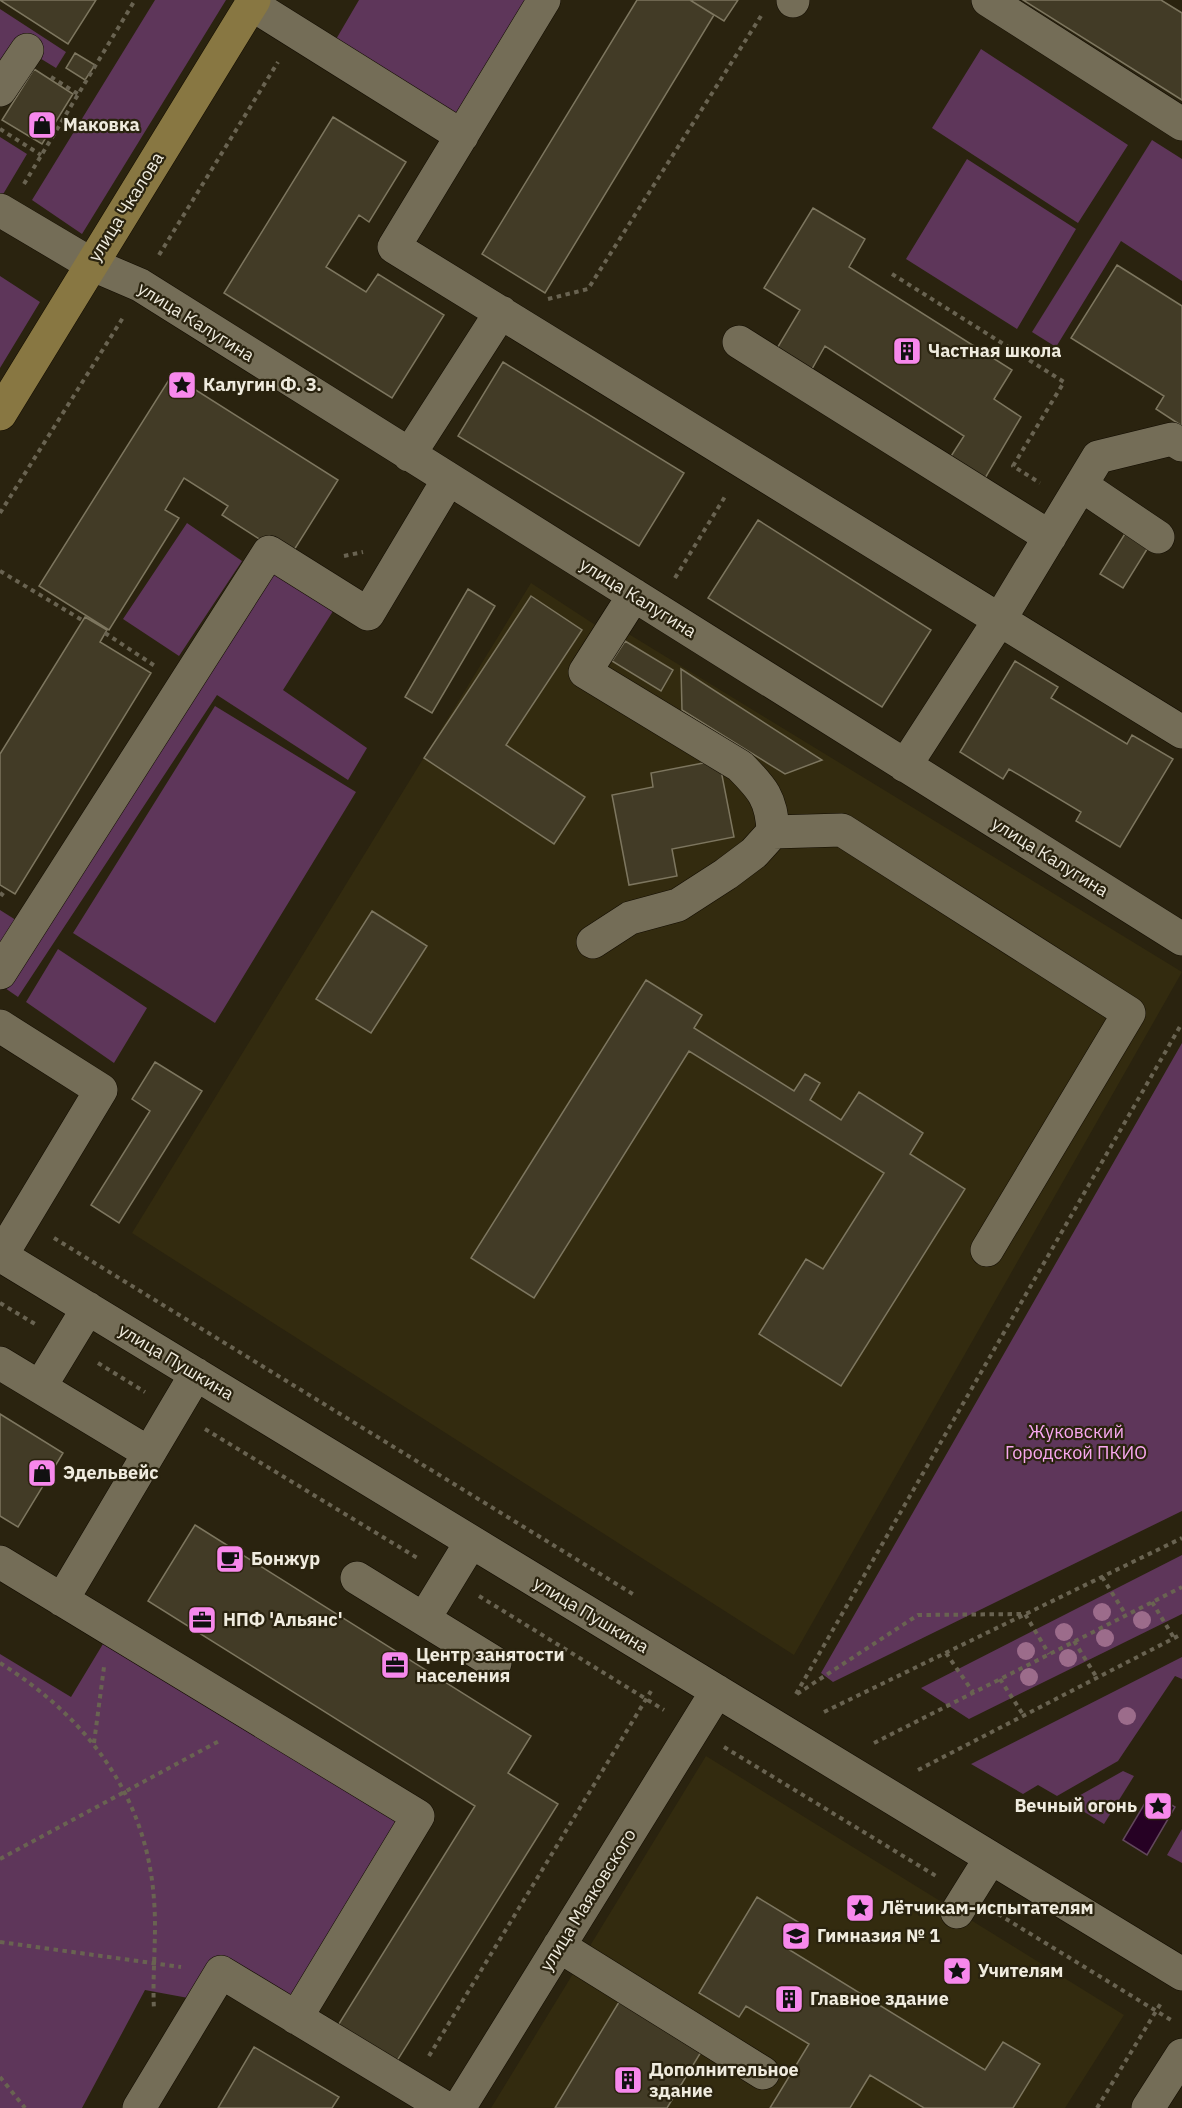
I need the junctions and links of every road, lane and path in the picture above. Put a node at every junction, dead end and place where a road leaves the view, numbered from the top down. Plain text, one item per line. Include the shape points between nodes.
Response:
1 (135, 0) edge
2 (544, 0) edge
3 (988, 0) edge
4 (252, 2) edge
5 (763, 14) dead end
6 (27, 50) dead end
7 (0, 90) edge
8 (1182, 124) edge
9 (0, 129) edge
10 (462, 136) junction
11 (42, 155) junction
12 (3, 212) edge
13 (91, 264) junction
14 (892, 274) dead end
15 (588, 289) dead end
16 (501, 312) junction
17 (739, 342) dead end
18 (0, 414) edge
19 (1182, 445) edge
20 (410, 456) junction
21 (746, 463) junction
22 (448, 480) junction
23 (1076, 493) junction
24 (1050, 537) junction
25 (1158, 537) dead end
26 (414, 540) junction
27 (294, 568) junction
28 (0, 571) edge
29 (670, 586) dead end
30 (634, 595) junction
31 (1000, 619) junction
32 (82, 620) dead end
33 (105, 633) dead end
34 (186, 686) junction
35 (1182, 732) edge
36 (906, 766) junction
37 (773, 832) junction
38 (1182, 939) edge
39 (593, 942) dead end
40 (0, 973) edge
41 (1182, 1023) edge
42 (0, 1026) edge
43 (22, 1219) junction
44 (987, 1250) dead end
45 (0, 1255) edge
46 (0, 1303) edge
47 (88, 1308) junction
48 (66, 1344) junction
49 (0, 1363) edge
50 (196, 1374) junction
51 (40, 1388) junction
52 (175, 1410) junction
53 (149, 1453) junction
54 (1180, 1539) edge
55 (471, 1542) junction
56 (1182, 1546) edge
57 (0, 1562) edge
58 (1102, 1577) junction
59 (357, 1578) dead end
60 (449, 1578) junction
61 (1182, 1587) edge
62 (637, 1596) dead end
63 (62, 1600) junction
64 (1152, 1602) junction
65 (1025, 1614) junction
66 (1126, 1615) junction
67 (424, 1619) junction
68 (108, 1628) junction
69 (1182, 1634) edge
70 (1173, 1638) junction
71 (1074, 1641) junction
72 (946, 1653) junction
73 (1049, 1654) junction
74 (0, 1663) edge
75 (495, 1663) dead end
76 (1097, 1678) junction
77 (1000, 1679) junction
78 (787, 1688) dead end
79 (717, 1691) junction
80 (973, 1692) junction
81 (796, 1694) junction
82 (647, 1699) junction
83 (804, 1699) dead end
84 (818, 1708) dead end
85 (1024, 1716) junction
86 (259, 1720) junction
87 (693, 1729) junction
88 (94, 1743) junction
89 (874, 1743) dead end
90 (918, 1770) dead end
91 (124, 1792) junction
92 (0, 1859) edge
93 (990, 1859) junction
94 (962, 1904) junction
95 (0, 1942) edge
96 (559, 1946) junction
97 (152, 1963) junction
98 (221, 1972) junction
99 (1182, 1974) edge
100 (1157, 2012) junction
101 (296, 2018) junction
102 (1174, 2022) dead end
103 (1182, 2055) edge
104 (763, 2073) dead end
105 (0, 2077) edge
106 (410, 2086) junction
107 (26, 2108) edge
108 (139, 2108) edge
109 (446, 2108) edge
110 (459, 2108) edge
111 (1097, 2108) edge
112 (1148, 2108) edge

1 - 11 path
2 - 10 street
3 - 8 street
4 - 10 street
4 - 13 main road, улица Чкалова
5 - 15 path
6 - 7 street
9 - 11 path
10 - 16 street via 394,247
11 - 12 path
12 - 13 street, улица Калугина
13 - 18 main road, улица Чкалова
13 - 20 street, улица Калугина via 140,285
14 - 23 path via 1064,382 1013,466
16 - 20 street
16 - 21 street
17 - 24 street
19 - 23 street via 1172,439 1098,457
20 - 22 street, улица Калугина
21 - 29 path
21 - 31 street
22 - 26 street
22 - 30 street, улица Калугина
23 - 24 street
23 - 25 street
24 - 31 street
26 - 27 path
26 - 27 street via 368,614
27 - 34 street via 269,552
28 - 32 path
30 - 36 street, улица Калугина
30 - 37 street via 585,672 740,766 760,786 773,809
31 - 35 street
31 - 36 street
33 - 34 path
34 - 40 street
36 - 38 street, улица Калугина
37 - 39 street via 754,853 678,904 630,918
37 - 44 street via 842,830 1129,1013
41 - 81 path
42 - 43 street via 101,1090
43 - 45 street
43 - 62 path
45 - 47 street, улица Пушкина
46 - 48 path
47 - 48 street
47 - 50 street, улица Пушкина
48 - 51 street
48 - 52 path
49 - 51 street
50 - 52 street
50 - 55 street, улица Пушкина
51 - 53 street
52 - 53 street
52 - 60 path
53 - 63 street
54 - 56 path
54 - 58 path
55 - 60 street
55 - 79 street, улица Пушкина
57 - 63 street
58 - 65 path
58 - 66 path
59 - 67 street
60 - 67 street
60 - 82 path
61 - 64 path
63 - 68 street
64 - 66 path
64 - 70 path
65 - 72 path
65 - 73 path
65 - 81 path via 918,1615
66 - 71 path
67 - 75 street
68 - 86 street
68 - 88 path
69 - 70 path
70 - 76 path
71 - 73 path
71 - 76 path
72 - 80 path
72 - 84 path via 824,1712
73 - 77 path
74 - 88 path via 66,1712
76 - 85 path
77 - 80 path
77 - 85 path
78 - 81 path
79 - 87 street, улица Маяковского
79 - 93 street, улица Пушкина
80 - 89 path
81 - 83 path
82 - 87 path
82 - 106 path
85 - 90 path
86 - 91 path
86 - 101 street via 418,1816
87 - 94 path
87 - 96 street, улица Маяковского
88 - 91 path
91 - 92 path
91 - 97 path via 148,1857 154,1899
93 - 94 street
93 - 99 street, улица Пушкина
94 - 100 path
95 - 97 path
96 - 104 street
96 - 110 street, улица Маяковского
97 - 98 path
98 - 101 street
98 - 108 street
100 - 102 path
100 - 111 path
101 - 106 street
103 - 112 street
105 - 107 path
106 - 109 street

